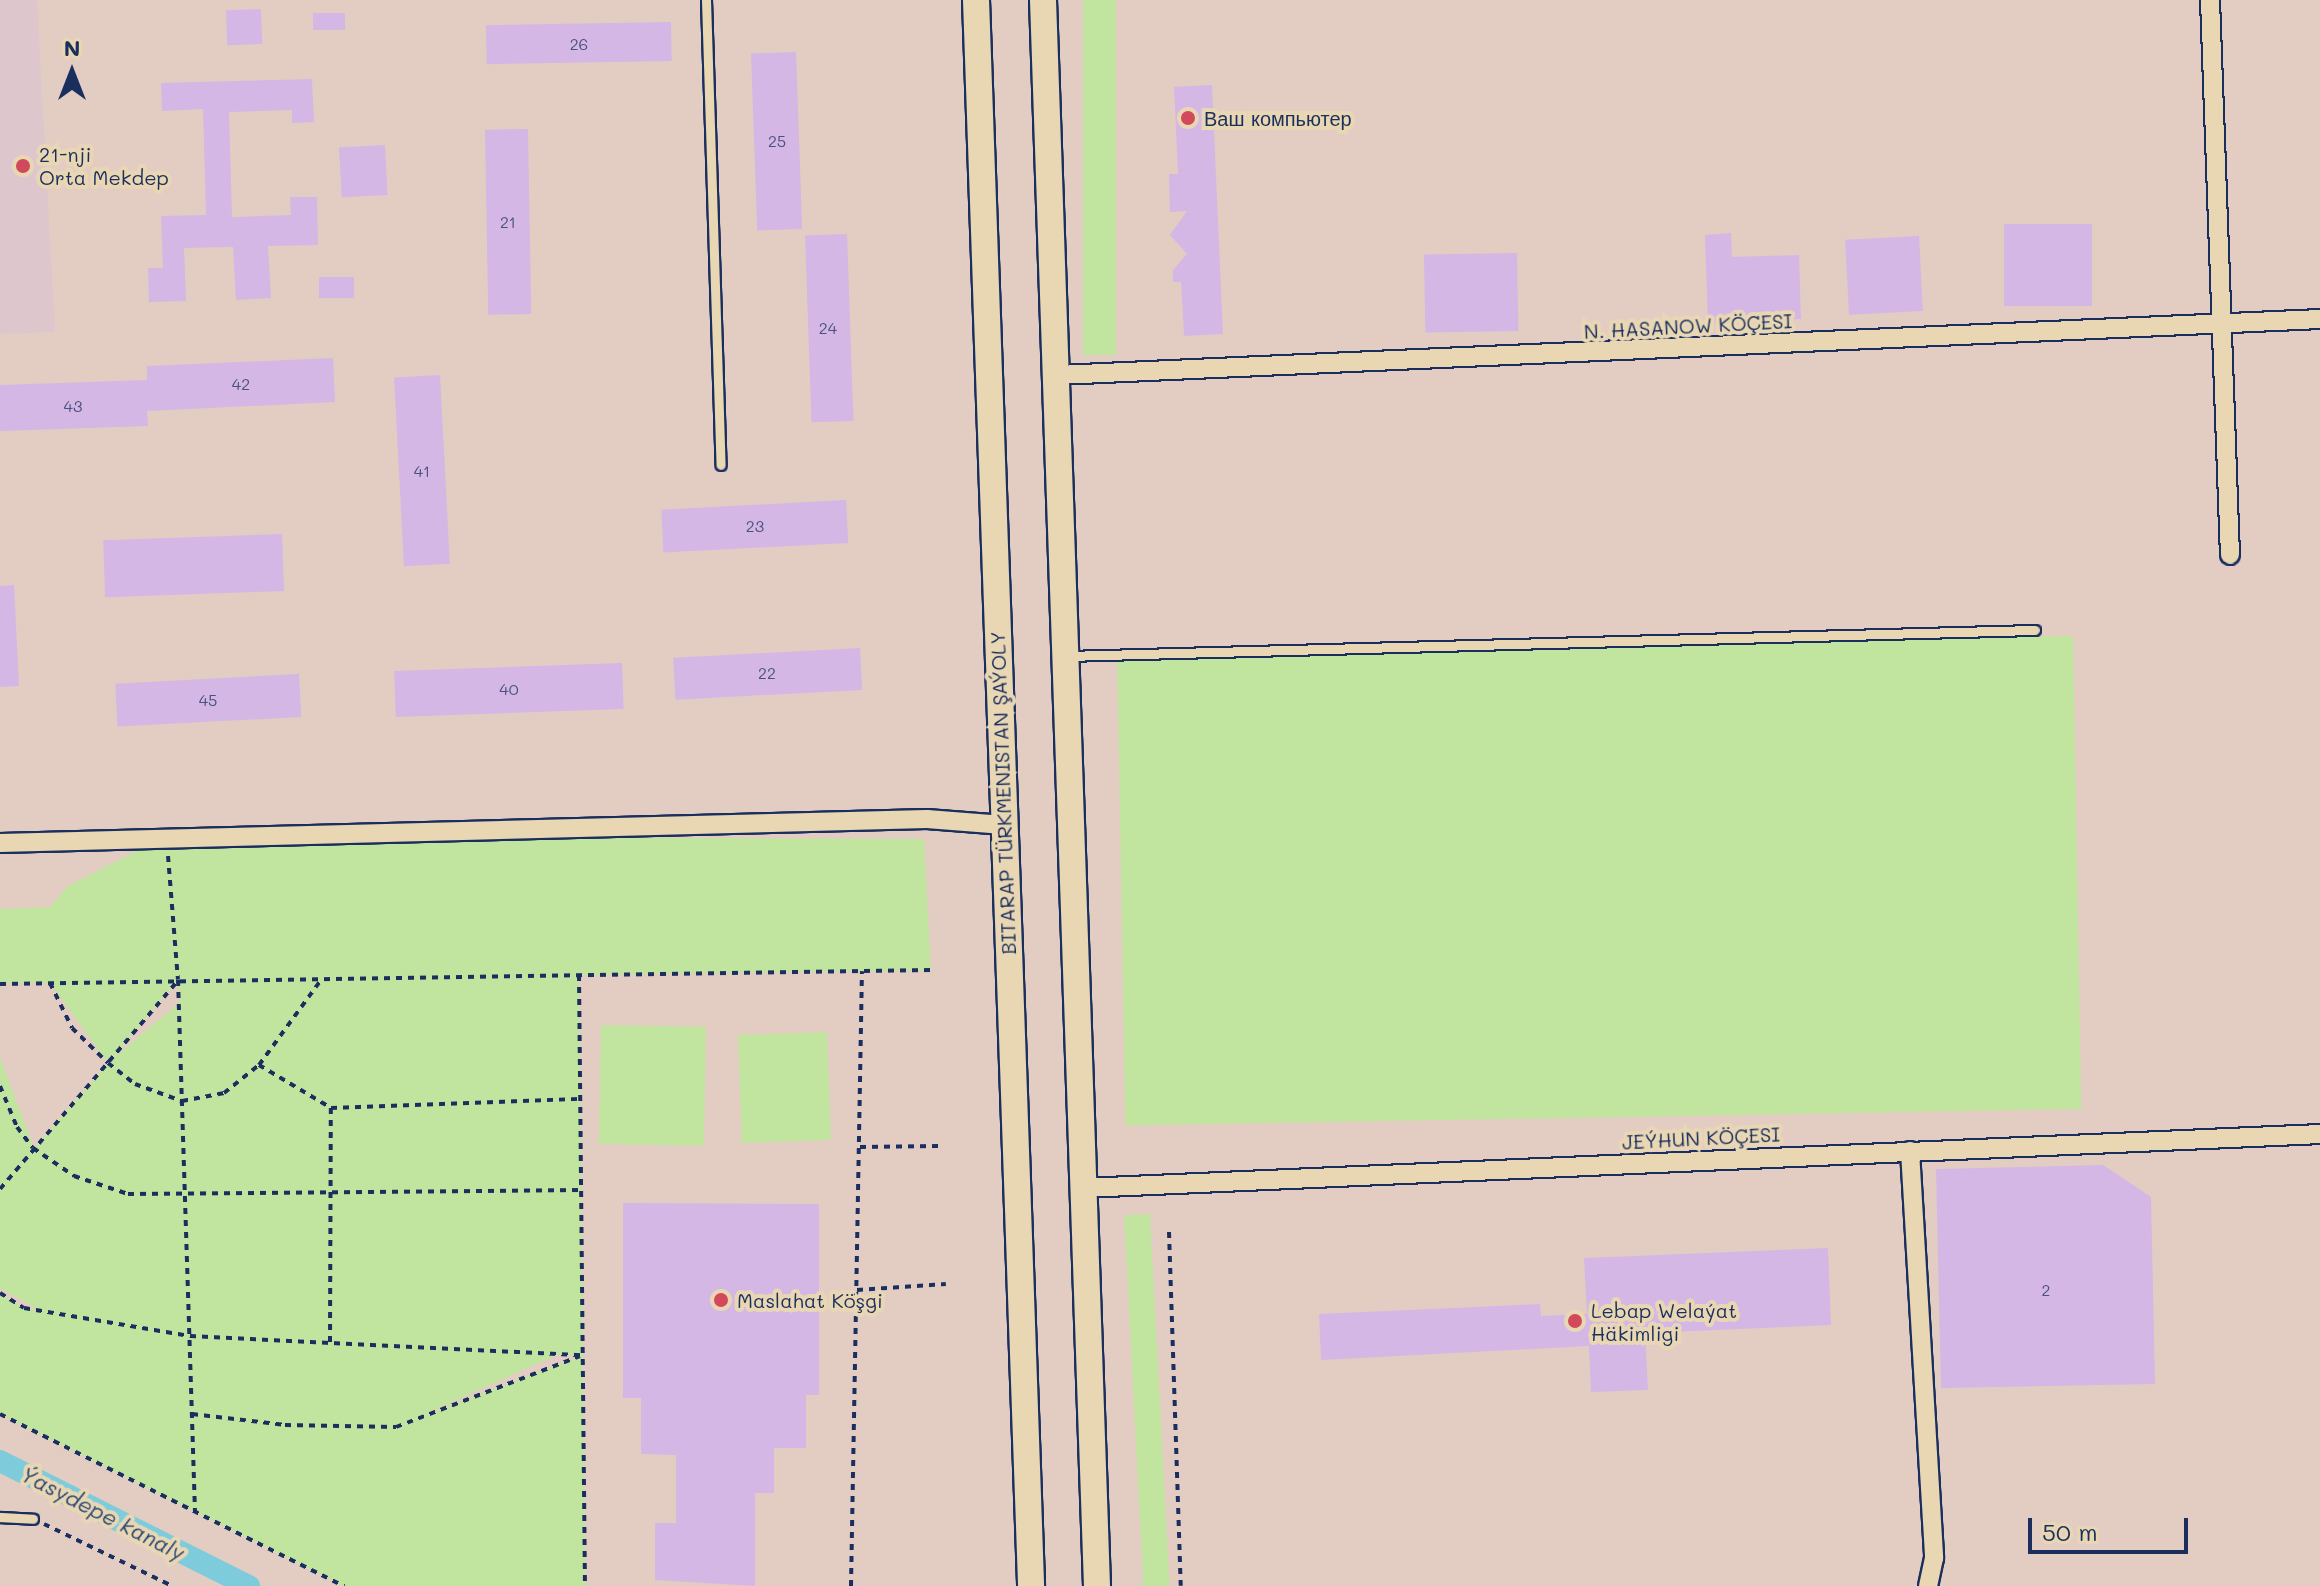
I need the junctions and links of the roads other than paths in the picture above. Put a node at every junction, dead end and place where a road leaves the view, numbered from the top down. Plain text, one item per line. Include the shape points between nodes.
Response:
1 (706, 0) edge
2 (976, 0) edge
3 (1043, 0) edge
4 (2210, 0) edge
5 (2320, 319) edge
6 (2220, 324) junction
7 (1058, 375) junction
8 (721, 465) dead end
9 (2230, 555) dead end
10 (2035, 630) dead end
11 (1066, 656) junction
12 (1004, 825) junction
13 (0, 843) edge
14 (2320, 1134) edge
15 (1910, 1151) junction
16 (1084, 1188) junction
17 (0, 1517) edge
18 (33, 1519) road end
19 (1031, 1586) edge
20 (1097, 1586) edge
21 (1928, 1586) edge

1 - 8 lane
2 - 12 main road, BITARAP TÜRKMENISTAN ŞAÝOLY
3 - 7 main road
4 - 6 street
5 - 6 street, N. HASANOW KÖÇESI
6 - 7 street, N. HASANOW KÖÇESI
6 - 9 street
7 - 11 main road
10 - 11 lane
11 - 16 main road
12 - 13 street via 927,819
12 - 19 main road, BITARAP TÜRKMENISTAN ŞAÝOLY
14 - 15 street, JEÝHUN KÖÇESI
15 - 16 street, JEÝHUN KÖÇESI
15 - 21 street via 1934,1558
16 - 20 main road
17 - 18 lane

